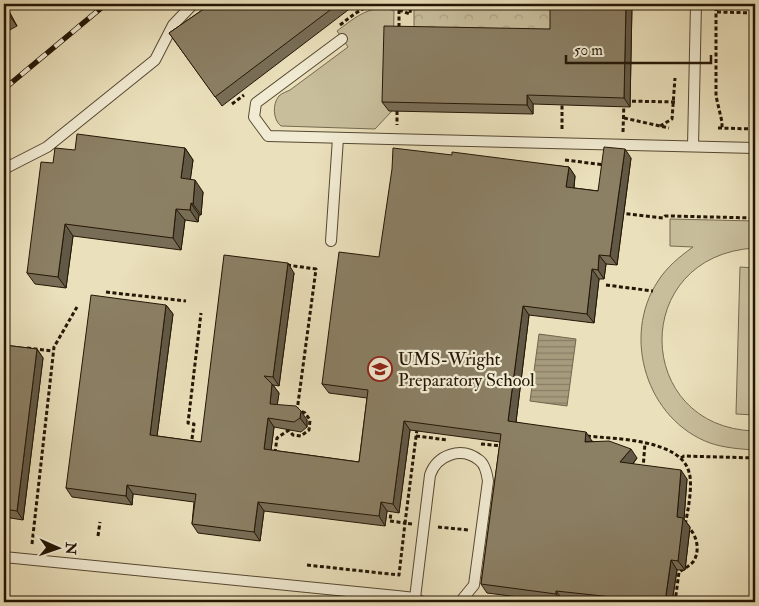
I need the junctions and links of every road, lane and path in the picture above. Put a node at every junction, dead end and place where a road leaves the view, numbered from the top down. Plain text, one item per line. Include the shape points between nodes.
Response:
1 (193, 4) edge
2 (410, 4) edge
3 (696, 4) edge
4 (716, 7) dead end
5 (399, 10) dead end
6 (718, 12) junction
7 (755, 13) edge
8 (342, 39) dead end
9 (675, 78) dead end
10 (675, 102) junction
11 (562, 105) edge
12 (398, 111) edge
13 (660, 126) junction
14 (398, 128) dead end
15 (669, 128) dead end
16 (755, 129) edge
17 (562, 132) dead end
18 (338, 138) junction
19 (693, 146) junction
20 (755, 148) edge
21 (562, 159) dead end
22 (562, 167) edge
23 (4, 170) edge
24 (615, 212) edge
25 (755, 218) edge
26 (331, 242) dead end
27 (281, 264) edge
28 (606, 285) dead end
29 (653, 291) dead end
30 (106, 292) dead end
31 (137, 295) junction
32 (186, 301) dead end
33 (136, 302) edge
34 (77, 307) dead end
35 (202, 313) dead end
36 (18, 347) edge
37 (53, 351) junction
38 (298, 410) junction
39 (294, 414) edge
40 (418, 422) edge
41 (288, 423) edge
42 (289, 430) junction
43 (587, 436) edge
44 (192, 439) edge
45 (645, 443) junction
46 (681, 458) junction
47 (755, 458) edge
48 (274, 459) edge
49 (639, 476) edge
50 (391, 512) edge
51 (100, 522) dead end
52 (405, 523) junction
53 (424, 525) junction
54 (481, 532) junction
55 (98, 536) dead end
56 (32, 544) dead end
57 (4, 557) edge
58 (307, 565) dead end
59 (506, 596) edge
60 (483, 598) edge
61 (419, 600) edge
62 (505, 601) junction
63 (460, 602) edge
64 (517, 602) edge
65 (675, 602) edge

1 - 23 lane via 173,25 155,60 47,147
2 - 5 path via 410,14
3 - 19 lane
4 - 6 path
6 - 7 path
6 - 16 path via 716,96 722,122 720,128
8 - 18 lane via 256,103 254,117 268,136
9 - 10 path
10 - 13 path via 672,119
10 - 13 path via 624,101 624,118
11 - 17 path
12 - 14 path
13 - 15 path
18 - 19 lane
18 - 26 lane
19 - 20 lane
21 - 22 path
24 - 25 path via 664,218
27 - 38 path via 316,269
28 - 29 path
30 - 31 path
31 - 32 path
31 - 33 path
34 - 37 path
35 - 44 path via 188,423 194,424
36 - 37 path
37 - 56 path
38 - 39 path
38 - 42 path via 310,420 309,430 302,436 293,435
40 - 52 path
41 - 42 path
42 - 48 path via 277,438
43 - 45 path
45 - 46 path via 661,446
45 - 49 path
46 - 47 path
46 - 65 path via 690,477 686,525 695,535 697,549 693,561 679,572
50 - 52 path via 390,521
51 - 55 path
52 - 53 path
52 - 58 path via 399,575
53 - 54 path
53 - 54 lane via 434,464 450,454 459,454 479,460 487,473
53 - 61 lane
54 - 63 lane via 474,586
57 - 61 lane
59 - 62 path
60 - 62 path
62 - 64 path

